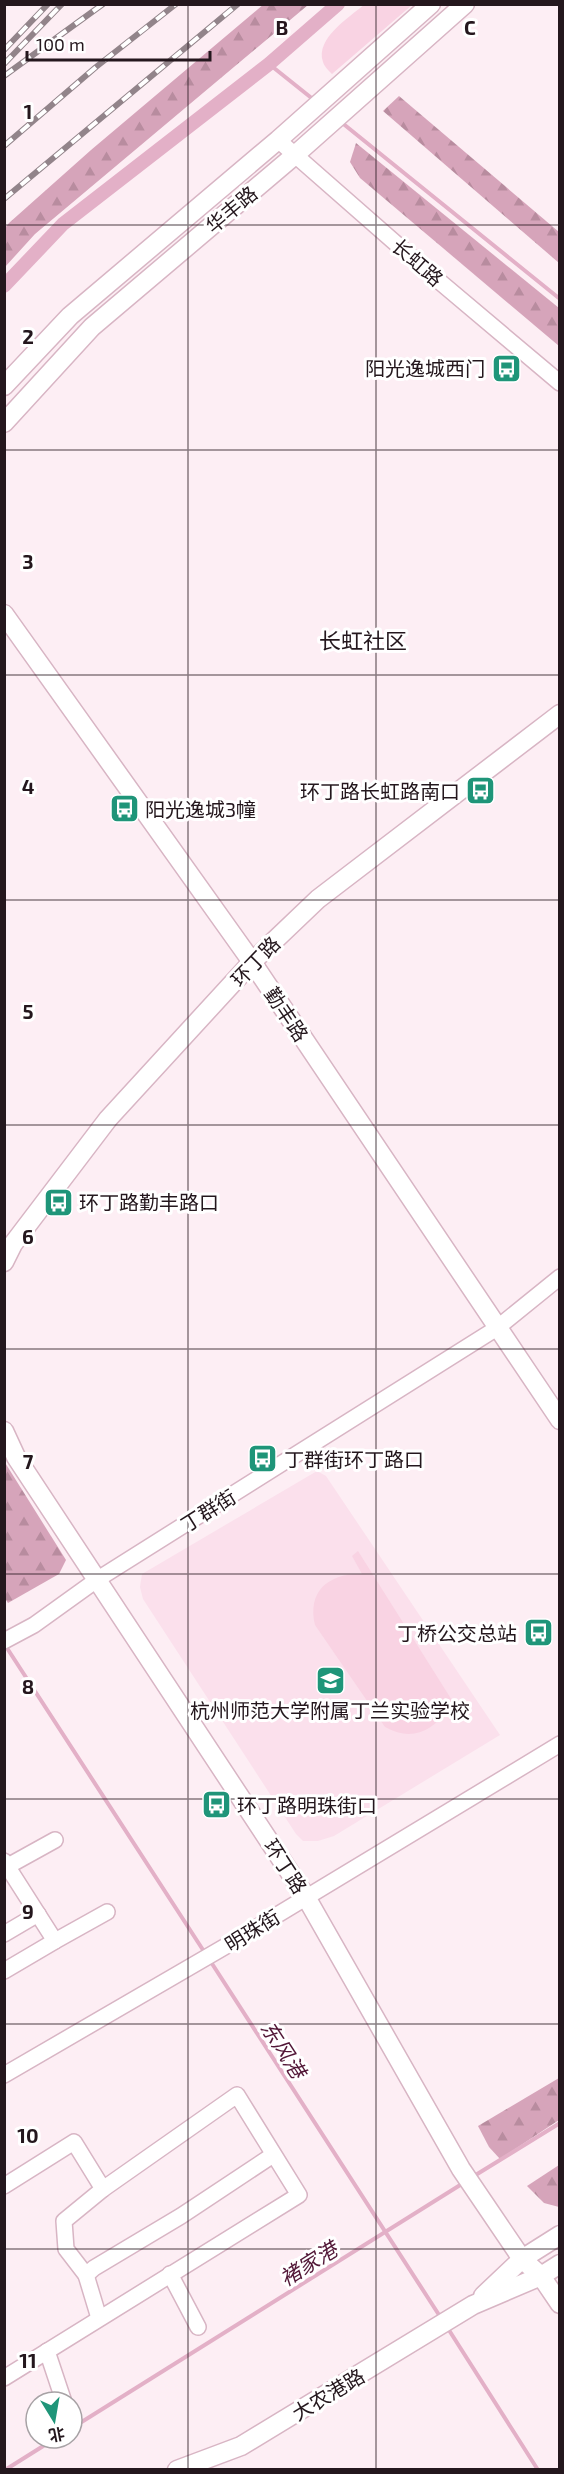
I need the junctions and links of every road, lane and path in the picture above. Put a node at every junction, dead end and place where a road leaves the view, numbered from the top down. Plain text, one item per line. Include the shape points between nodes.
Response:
1 (431, 4) edge
2 (465, 4) edge
3 (278, 140) junction
4 (294, 155) junction
5 (560, 383) edge
6 (4, 386) edge
7 (4, 423) edge
8 (4, 614) edge
9 (560, 714) edge
10 (252, 962) junction
11 (4, 1262) edge
12 (560, 1277) edge
13 (497, 1328) junction
14 (560, 1420) edge
15 (4, 1431) edge
16 (98, 1579) junction
17 (4, 1641) edge
18 (560, 1744) edge
19 (55, 1840) dead end
20 (6, 1864) edge
21 (306, 1896) junction
22 (107, 1912) dead end
23 (38, 1914) junction
24 (4, 1934) edge
25 (55, 1941) junction
26 (4, 1971) edge
27 (4, 2075) edge
28 (273, 2155) junction
29 (4, 2186) edge
30 (103, 2189) junction
31 (560, 2235) edge
32 (522, 2259) junction
33 (560, 2264) edge
34 (170, 2274) junction
35 (86, 2275) junction
36 (541, 2276) junction
37 (560, 2304) edge
38 (473, 2305) junction
39 (99, 2318) junction
40 (198, 2327) dead end
41 (47, 2351) junction
42 (4, 2378) edge
43 (60, 2390) edge
44 (177, 2469) edge

1 - 3 main road, 华丰路
2 - 4 main road, 华丰路
3 - 4 street, 长虹路
3 - 6 main road, 华丰路 via 70,316
4 - 5 street, 长虹路
4 - 7 main road, 华丰路 via 92,327
8 - 10 main road, 勤丰路
9 - 10 main road, 环丁路 via 318,900
10 - 11 main road, 环丁路 via 108,1119 19,1236
10 - 13 main road, 勤丰路
12 - 13 street, 丁群街
13 - 14 main road, 勤丰路
13 - 16 street, 丁群街
15 - 16 main road, 环丁路 via 16,1457
16 - 17 street, 丁群街 via 34,1625
16 - 21 main road, 环丁路
18 - 21 street, 明珠街
19 - 20 street
20 - 23 street
21 - 27 street, 明珠街
21 - 32 main road, 环丁路 via 461,2169
22 - 25 street
23 - 24 street
23 - 25 street
25 - 26 street
28 - 30 street via 237,2096
28 - 34 street via 299,2194
28 - 35 street
29 - 30 street via 74,2142
30 - 35 street via 64,2221 66,2249
31 - 32 main road, 大农港路
32 - 36 main road, 环丁路
32 - 38 main road, 大农港路
33 - 36 main road, 大农港路
34 - 39 street
34 - 40 street
35 - 39 street
36 - 37 main road, 环丁路
36 - 38 main road, 大农港路
38 - 44 main road, 大农港路 via 241,2446
39 - 41 street
41 - 42 street
41 - 43 street

